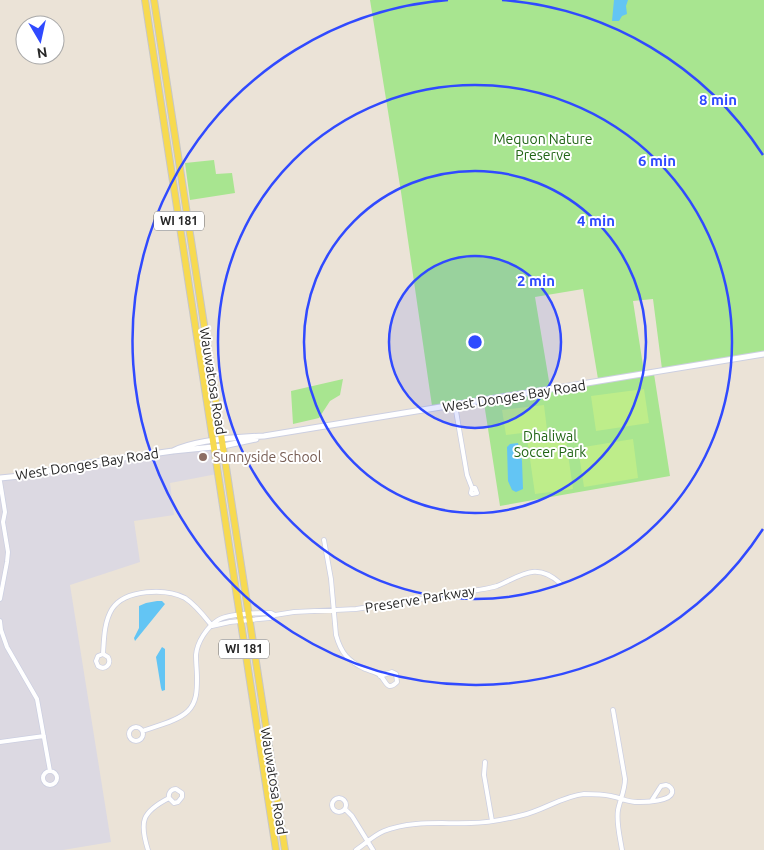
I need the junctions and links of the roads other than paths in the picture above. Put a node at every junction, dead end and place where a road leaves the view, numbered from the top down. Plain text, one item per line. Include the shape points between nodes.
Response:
1 (145, 0) edge
2 (154, 0) edge
3 (764, 354) edge
4 (455, 405) junction
5 (218, 444) junction
6 (0, 479) edge
7 (472, 488) dead end
8 (0, 516) edge
9 (3, 522) junction
10 (324, 540) dead end
11 (560, 583) dead end
12 (0, 599) edge
13 (334, 611) junction
14 (249, 618) junction
15 (239, 619) junction
16 (0, 621) edge
17 (212, 626) junction
18 (103, 654) dead end
19 (380, 676) junction
20 (613, 710) dead end
21 (143, 731) dead end
22 (44, 736) junction
23 (0, 742) edge
24 (485, 762) dead end
25 (50, 771) dead end
26 (169, 798) dead end
27 (621, 799) junction
28 (652, 800) junction
29 (344, 809) dead end
30 (492, 821) junction
31 (368, 842) junction
32 (148, 850) edge
33 (276, 850) edge
34 (285, 850) edge
35 (356, 850) edge
36 (372, 850) edge
37 (622, 850) edge

1 - 5 main road, Wauwatosa Road / WI 181 via 206,402
2 - 5 main road, Wauwatosa Road / WI 181
3 - 4 street, West Donges Bay Road
4 - 5 street, West Donges Bay Road
4 - 7 street
5 - 6 street, West Donges Bay Road via 187,446
5 - 14 main road, Wauwatosa Road / WI 181 via 228,480
5 - 15 main road, Wauwatosa Road / WI 181
6 - 9 street via 5,512
8 - 9 street
9 - 12 street via 7,557
10 - 13 street
11 - 13 street, Preserve Parkway via 552,575 526,572 495,587
13 - 14 street, Preserve Parkway
13 - 19 street via 336,635 344,654
14 - 15 street, Preserve Parkway
14 - 34 main road, Wauwatosa Road / WI 181
15 - 17 street, Preserve Parkway via 232,616 216,621
15 - 33 main road, Wauwatosa Road / WI 181
16 - 22 street via 7,647 37,698
17 - 18 street via 199,610 175,594 156,591 131,596 121,600 109,615
17 - 21 street via 203,636 196,656 197,688 193,705 184,714
19 - 19 street via 386,685 397,682 396,674 392,672
20 - 27 street via 625,779
22 - 23 street
22 - 25 street
24 - 30 street via 484,775
26 - 32 street via 147,814 144,831
27 - 28 street
27 - 30 street via 582,794 525,815
27 - 37 street via 618,822
28 - 28 street via 670,797 671,788 663,785
29 - 31 street
30 - 31 street via 416,824 384,831
31 - 35 street
31 - 36 street

